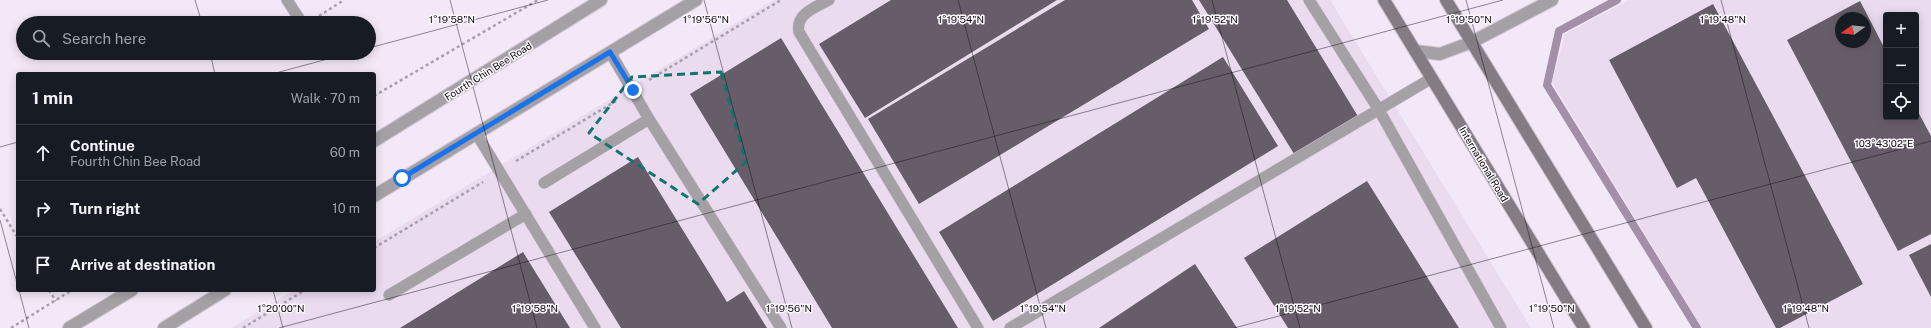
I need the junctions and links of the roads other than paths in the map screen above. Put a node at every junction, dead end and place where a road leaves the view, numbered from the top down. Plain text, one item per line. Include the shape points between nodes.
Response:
1 (287, 0) edge
2 (602, 0) edge
3 (696, 0) edge
4 (829, 0) edge
5 (1309, 0) edge
6 (1384, 0) edge
7 (1446, 0) edge
8 (1552, 0) edge
9 (297, 16) edge
10 (1472, 42) junction
11 (610, 52) junction
12 (1416, 52) junction
13 (1432, 78) junction
14 (1379, 110) junction
15 (649, 119) junction
16 (476, 133) junction
17 (376, 140) edge
18 (544, 183) dead end
19 (376, 195) edge
20 (526, 214) junction
21 (129, 292) edge
22 (222, 292) edge
23 (389, 295) dead end
24 (69, 328) edge
25 (164, 328) edge
26 (595, 328) edge
27 (781, 328) edge
28 (978, 328) edge
29 (1010, 328) edge
30 (1501, 328) edge
31 (1584, 328) edge
32 (1646, 328) edge

1 - 9 lane
2 - 17 street, Fourth Chin Bee Road
3 - 11 street
4 - 28 lane via 804,14 799,20 798,32
5 - 14 lane
6 - 12 main road, International Road
7 - 10 main road
8 - 10 street
10 - 12 street via 1440,54
10 - 32 main road
11 - 15 lane
11 - 16 street
12 - 13 main road, International Road
13 - 14 lane
13 - 31 main road, International Road
14 - 29 lane
14 - 30 lane
15 - 18 lane
15 - 27 lane
16 - 19 street
16 - 20 lane
20 - 23 lane
20 - 26 lane
21 - 24 street
22 - 25 street

